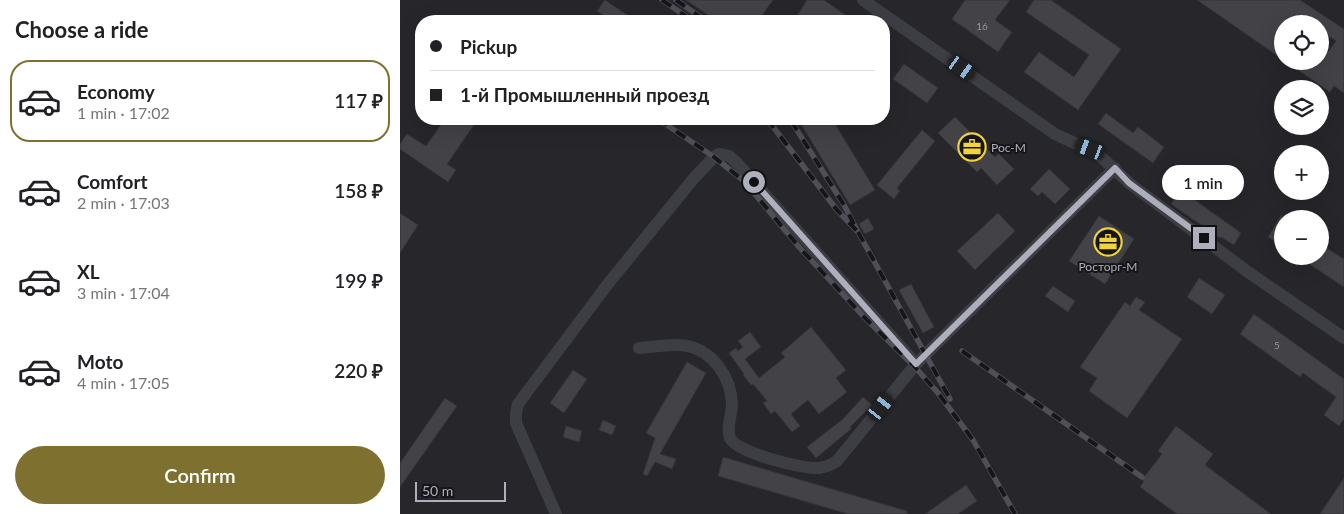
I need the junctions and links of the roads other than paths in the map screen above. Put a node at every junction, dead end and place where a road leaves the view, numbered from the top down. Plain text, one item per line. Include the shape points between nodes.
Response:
1 (863, 0) edge
2 (885, 15) edge
3 (890, 19) edge
4 (1115, 168) junction
5 (1344, 338) edge
6 (639, 348) dead end
7 (916, 364) junction
8 (556, 514) edge

1 - 2 street
3 - 4 street via 1056,134 1090,149
4 - 5 street via 1129,183 1216,248
4 - 7 street
6 - 7 street via 673,345 702,351 720,368 730,388 729,433 734,443 771,459 817,468 828,467 836,461
7 - 8 street via 742,168 729,156 714,156 613,278 518,404 516,423

